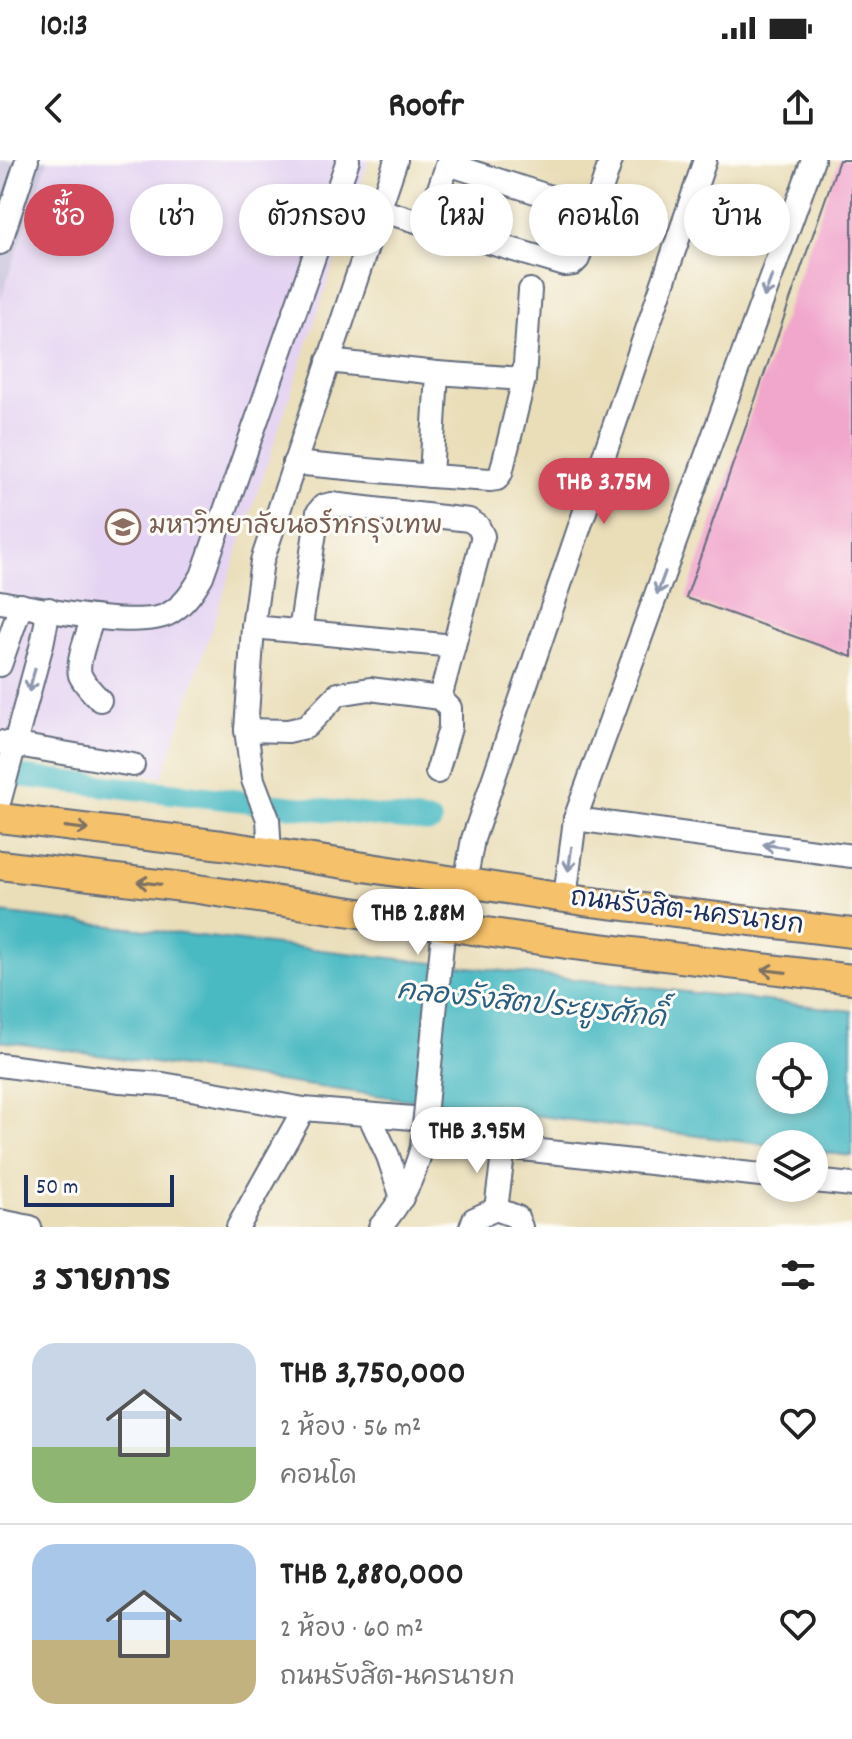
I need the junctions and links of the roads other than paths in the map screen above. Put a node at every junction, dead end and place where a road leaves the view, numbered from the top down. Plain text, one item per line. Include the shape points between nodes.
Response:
1 (27, 160) edge
2 (348, 160) edge
3 (396, 160) edge
4 (611, 160) edge
5 (705, 160) edge
6 (813, 160) edge
7 (448, 162) edge
8 (388, 184) edge
9 (440, 184) edge
10 (603, 184) edge
11 (529, 189) edge
12 (0, 243) edge
13 (363, 256) edge
14 (535, 256) edge
15 (579, 256) edge
16 (530, 290) dead end
17 (328, 361) junction
18 (437, 373) junction
19 (524, 379) junction
20 (294, 463) junction
21 (431, 476) junction
22 (11, 604) edge
23 (49, 609) junction
24 (93, 617) junction
25 (253, 627) junction
26 (300, 632) junction
27 (454, 646) junction
28 (0, 665) edge
29 (440, 698) junction
30 (100, 700) dead end
31 (246, 730) junction
32 (9, 746) edge
33 (133, 765) dead end
34 (437, 772) dead end
35 (2, 793) edge
36 (0, 818) edge
37 (575, 819) junction
38 (231, 847) junction
39 (270, 853) junction
40 (852, 856) edge
41 (307, 859) junction
42 (0, 865) edge
43 (465, 883) junction
44 (226, 894) junction
45 (565, 898) junction
46 (301, 906) junction
47 (444, 926) junction
48 (852, 933) edge
49 (852, 979) edge
50 (0, 1065) edge
51 (304, 1109) junction
52 (369, 1115) junction
53 (504, 1147) junction
54 (756, 1174) edge
55 (828, 1182) edge
56 (852, 1185) edge
57 (402, 1198) junction
58 (496, 1209) junction
59 (0, 1221) edge
60 (30, 1227) edge
61 (238, 1227) edge
62 (380, 1227) edge
63 (471, 1227) edge
64 (521, 1227) edge

1 - 12 street
2 - 24 street via 202,576 188,600 169,615 149,621
3 - 8 street
4 - 10 street
5 - 43 street via 473,839
6 -> 37 street
7 - 9 street
7 - 11 street
13 - 17 street
14 - 15 street via 565,265
16 - 19 street
17 - 18 street
17 - 20 street
18 - 19 street
18 - 21 street
19 - 21 street via 497,479
20 - 21 street
20 - 25 street via 262,561
22 - 23 street
22 - 28 street
23 - 24 street
23 -> 32 street
24 - 30 street via 79,673
25 - 26 street
25 - 31 street
26 - 27 street
26 - 27 street via 318,512 331,504 469,520 478,526 483,536
27 - 29 street
29 - 31 street via 370,689 338,694 306,727
29 - 34 street via 450,708 450,728
31 - 39 street via 253,780 268,819
32 - 33 street
32 - 35 street
36 -> 38 main road, ถนนรังสิต-นครนายก
40 -> 37 street
37 -> 45 street
38 - 39 main road, ถนนรังสิต-นครนายก
38 - 44 main road
39 - 41 main road, ถนนรังสิต-นครนายก
41 - 43 main road, ถนนรังสิต-นครนายก
41 - 46 main road
44 -> 42 main road, ถนนรังสิต-นครนายก
43 - 45 main road, ถนนรังสิต-นครนายก
44 - 46 main road, ถนนรังสิต-นครนายก
45 - 48 main road, ถนนรังสิต-นครนายก
46 - 47 main road, ถนนรังสิต-นครนายก
49 -> 47 main road, ถนนรังสิต-นครนายก
47 - 57 street, bridge via 422,1147
50 - 51 street via 163,1084
51 - 52 street
51 - 61 street
52 - 53 street via 449,1121
52 - 57 street
53 - 54 street
53 - 58 street
55 - 56 street
57 - 62 street
58 - 63 street via 474,1219
58 - 64 street via 517,1217
59 - 60 street

